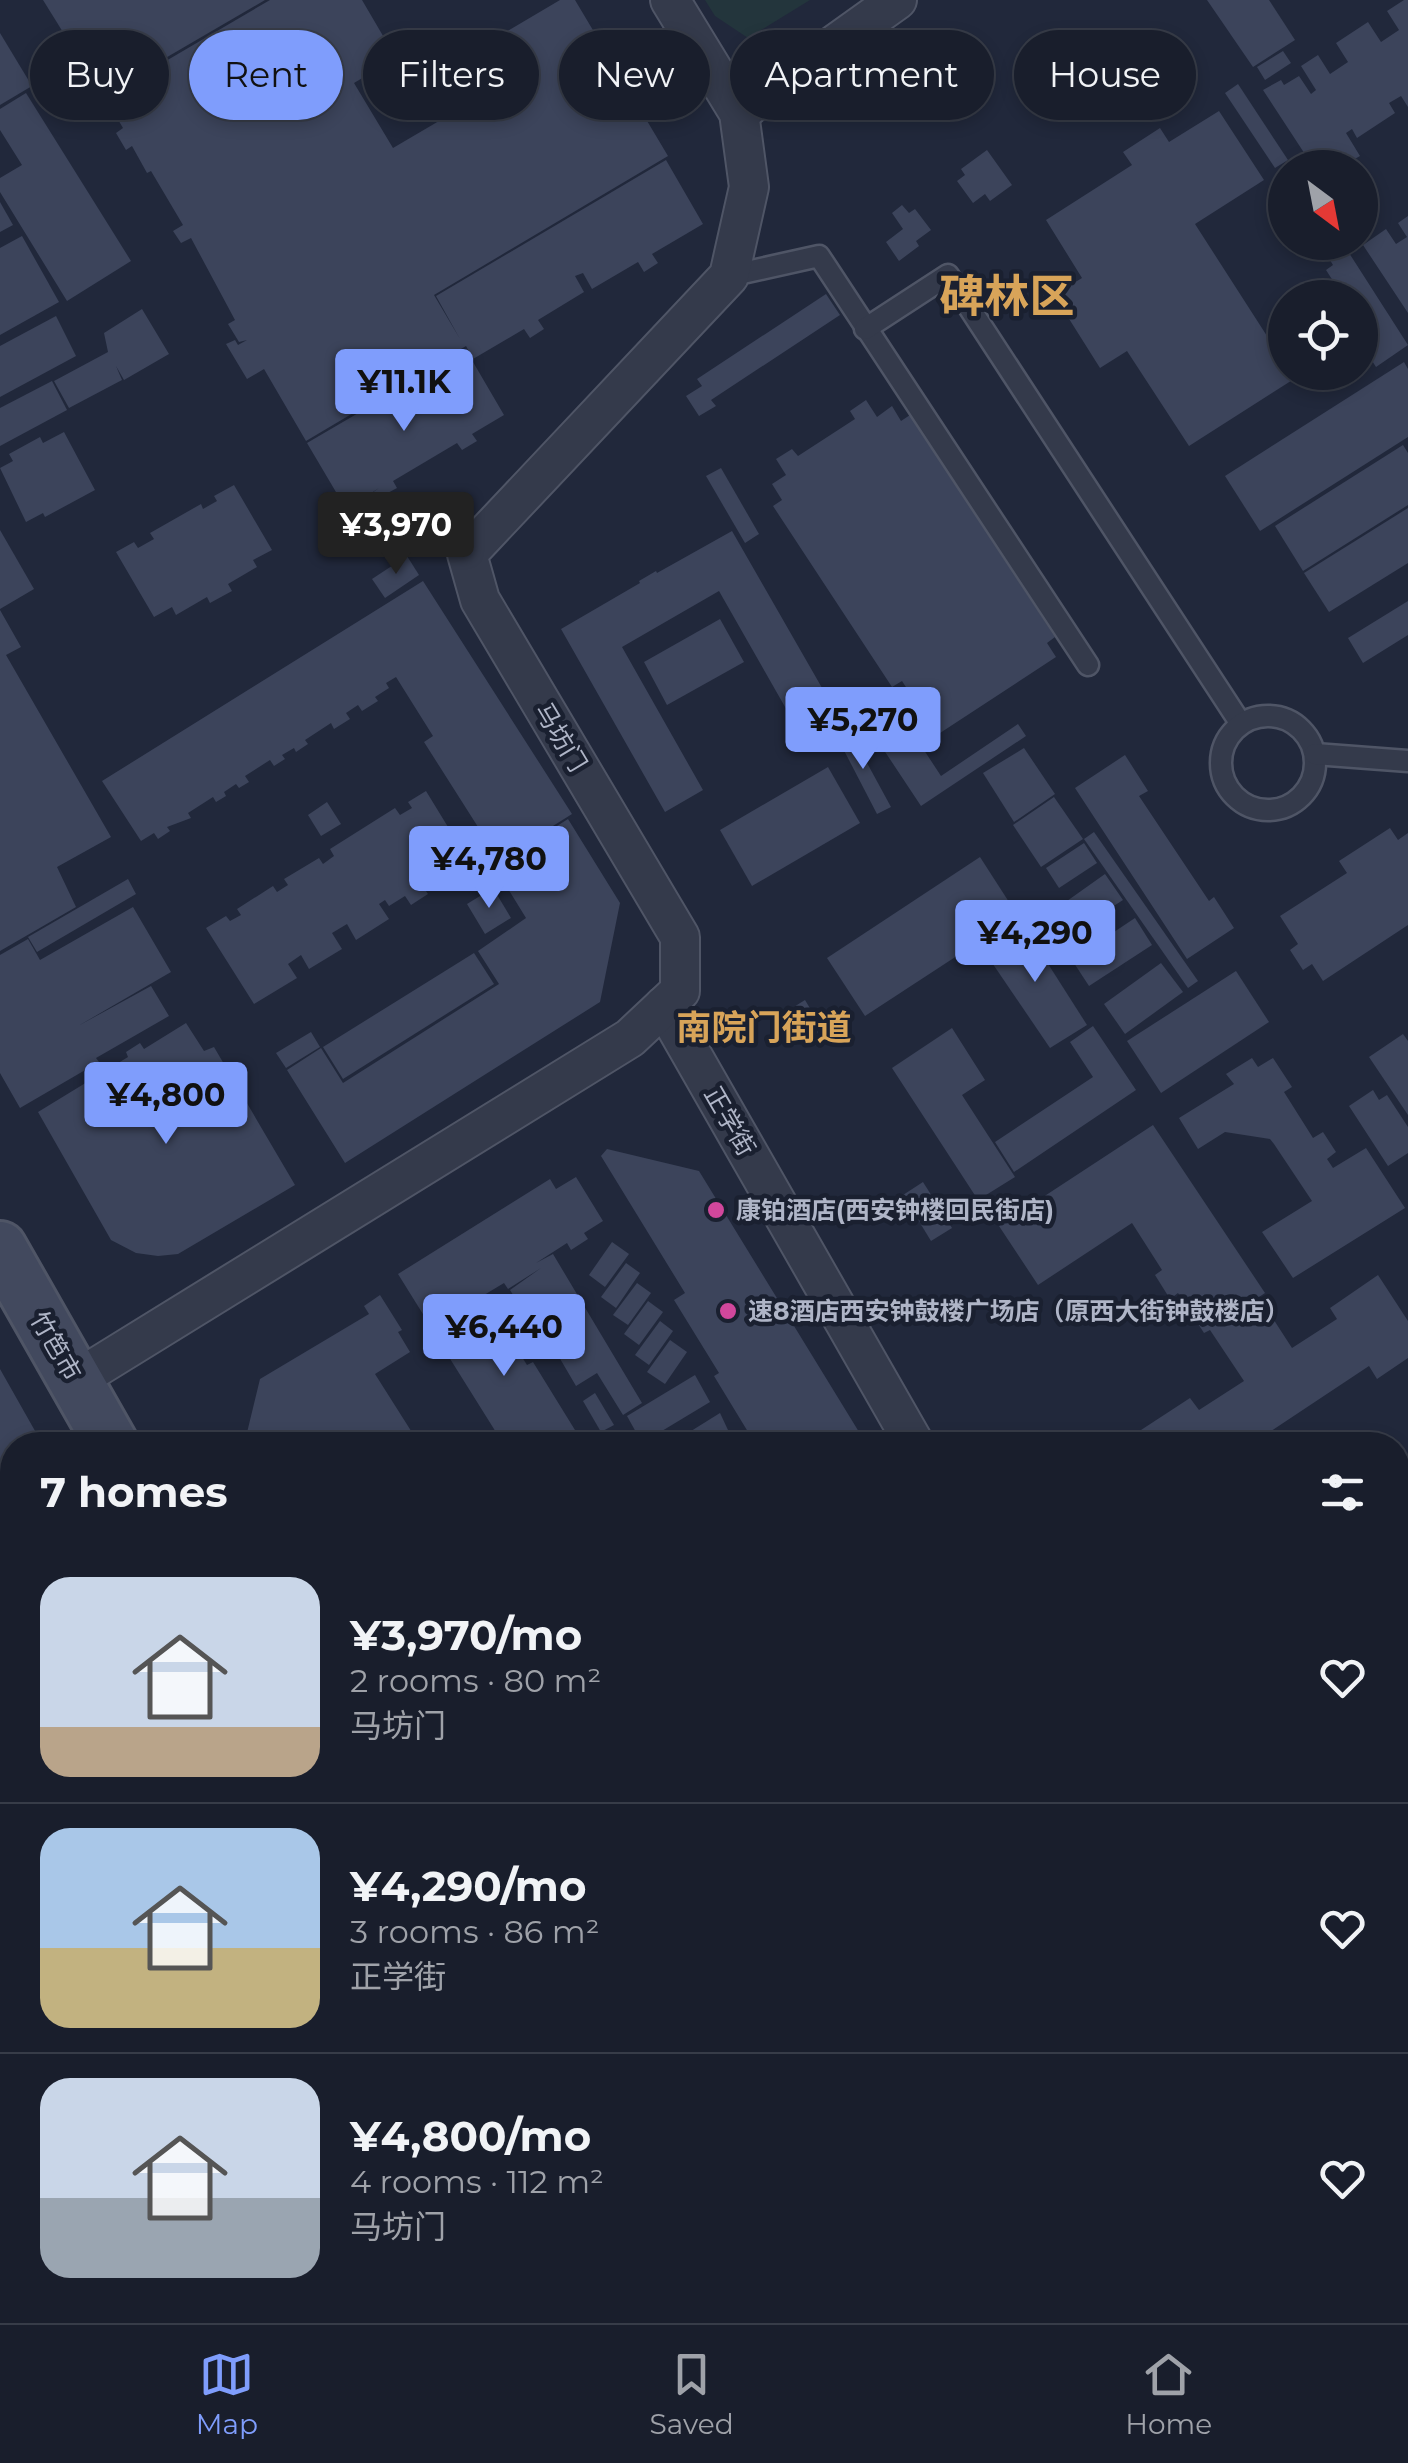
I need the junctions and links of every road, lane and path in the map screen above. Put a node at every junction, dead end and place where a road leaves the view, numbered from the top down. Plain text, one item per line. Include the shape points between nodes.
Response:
1 (670, 0) edge
2 (897, 0) edge
3 (855, 30) edge
4 (730, 98) edge
5 (740, 120) edge
6 (729, 276) junction
7 (865, 329) junction
8 (1088, 665) dead end
9 (1241, 724) junction
10 (1315, 754) junction
11 (1408, 761) edge
12 (664, 1006) junction
13 (0, 1248) edge
14 (76, 1380) junction
15 (105, 1432) edge
16 (907, 1432) edge

1 - 4 street
2 - 3 street
5 - 6 street via 749,187
6 - 7 lane via 820,256
6 - 12 street, 马坊门 via 467,554 480,600 680,937 680,990
7 - 8 lane
7 - 9 lane via 948,275
9 - 10 lane via 1277,716 1308,737
9 - 10 lane via 1228,737 1221,773 1228,790 1259,810 1277,810 1307,790
10 - 11 lane
12 - 14 street, 马坊门 via 630,1038
12 - 16 street, 正学街
13 - 14 street, 竹笆市
14 - 15 street, 竹笆市

